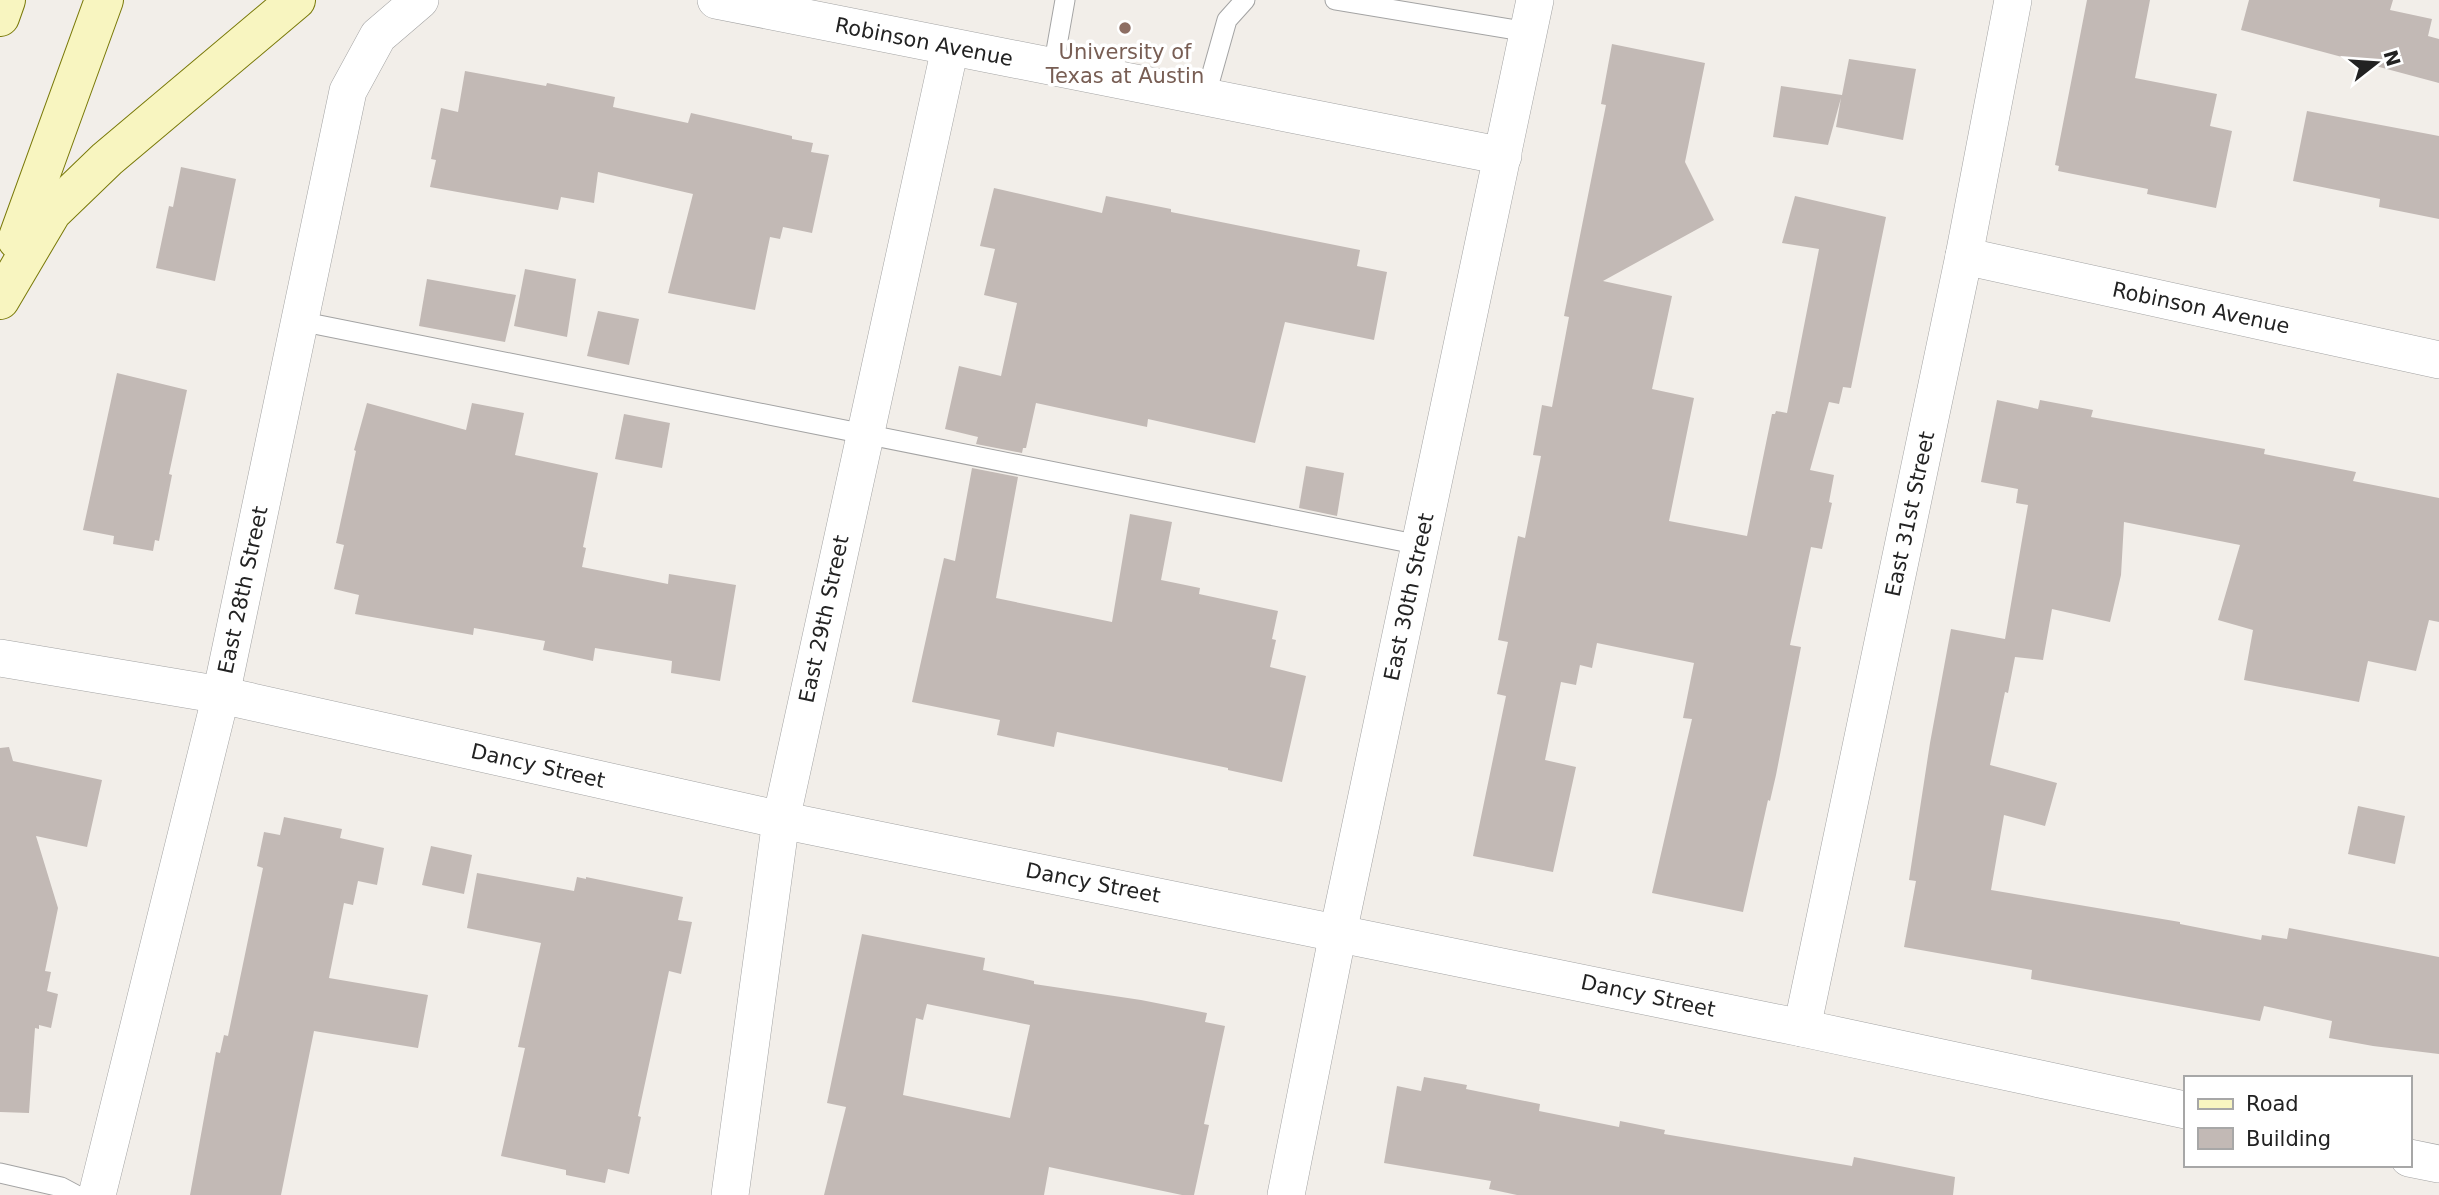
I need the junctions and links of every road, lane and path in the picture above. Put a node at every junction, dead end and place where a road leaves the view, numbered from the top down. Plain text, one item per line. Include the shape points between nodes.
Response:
1 (6, 0) edge
2 (104, 0) edge
3 (296, 0) edge
4 (716, 0) edge
5 (1065, 0) edge
6 (1245, 0) edge
7 (1335, 0) edge
8 (2013, 0) edge
9 (418, 1) edge
10 (1531, 16) edge
11 (0, 17) edge
12 (950, 48) junction
13 (1053, 68) junction
14 (1205, 98) junction
15 (1503, 156) junction
16 (1964, 256) junction
17 (0, 288) edge
18 (0, 300) edge
19 (299, 321) junction
20 (2439, 360) edge
21 (864, 432) junction
22 (1420, 545) junction
23 (0, 658) edge
24 (221, 695) junction
25 (780, 820) junction
26 (1338, 933) junction
27 (1802, 1028) junction
28 (2184, 1110) edge
29 (2411, 1158) edge
30 (2439, 1164) edge
31 (0, 1173) edge
32 (76, 1195) edge
33 (97, 1195) edge
34 (730, 1195) edge
35 (1286, 1195) edge

1 - 11 main road
2 - 17 main road
3 - 18 main road via 51,212
4 - 12 street, Robinson Avenue
5 - 13 lane
6 - 14 lane via 1227,20
7 - 10 lane
8 - 16 street, East 31st Street
9 - 19 street, East 28th Street via 378,36 348,90
10 - 15 street, East 30th Street
12 - 13 street, Robinson Avenue
12 - 21 street, East 29th Street
13 - 14 street, Robinson Avenue
14 - 15 street, Robinson Avenue
15 - 22 street, East 30th Street
16 - 20 street, Robinson Avenue
16 - 27 street, East 31st Street
19 - 21 lane
19 - 24 street, East 28th Street
21 - 22 lane
21 - 25 street, East 29th Street
22 - 26 street, East 30th Street
23 - 24 street, Dancy Street
24 - 25 street, Dancy Street
24 - 33 street, East 28th Street
25 - 26 street, Dancy Street
25 - 34 street, East 29th Street
26 - 27 street, Dancy Street
26 - 35 street, East 30th Street
27 - 28 street, Dancy Street
29 - 30 street
31 - 32 lane via 61,1187

